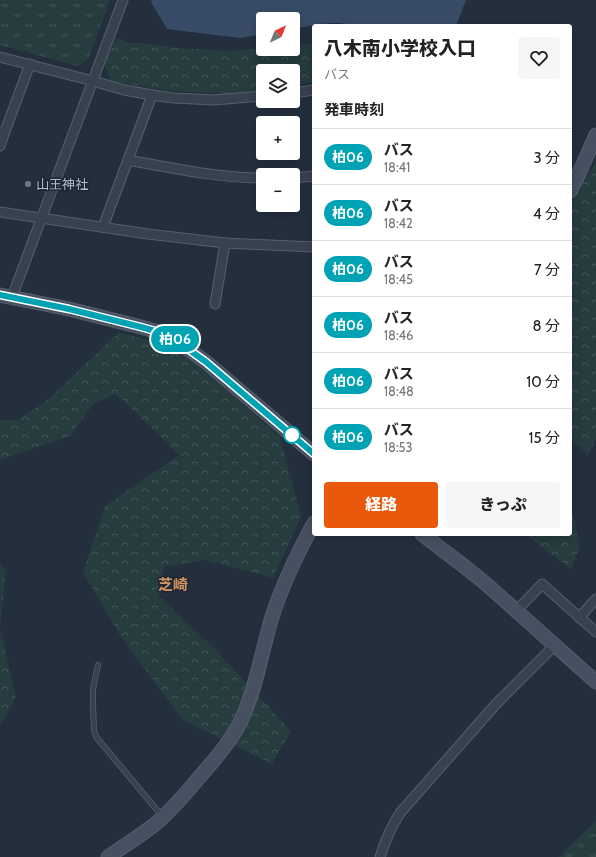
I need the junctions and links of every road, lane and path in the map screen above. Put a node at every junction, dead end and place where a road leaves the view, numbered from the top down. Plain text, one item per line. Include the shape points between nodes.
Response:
1 (123, 0) edge
2 (0, 57) edge
3 (30, 64) junction
4 (93, 81) junction
5 (312, 90) edge
6 (300, 92) edge
7 (152, 95) junction
8 (256, 97) edge
9 (2, 134) edge
10 (596, 135) edge
11 (0, 146) edge
12 (128, 160) junction
13 (312, 176) edge
14 (300, 177) edge
15 (256, 178) edge
16 (572, 187) edge
17 (0, 212) edge
18 (42, 218) junction
19 (104, 227) junction
20 (225, 243) junction
21 (312, 248) edge
22 (6, 296) edge
23 (215, 304) dead end
24 (312, 452) edge
25 (312, 527) edge
26 (425, 536) edge
27 (596, 599) edge
28 (516, 611) junction
29 (580, 618) junction
30 (596, 632) edge
31 (555, 645) junction
32 (98, 665) dead end
33 (596, 682) edge
34 (163, 818) junction
35 (108, 857) edge
36 (380, 857) edge

1 - 4 street
2 - 3 street
3 - 4 street
3 - 9 street
4 - 7 street
4 - 18 street
5 - 6 street
7 - 8 street via 214,100
7 - 12 street
9 - 11 street
10 - 16 street
12 - 15 street via 184,170
12 - 19 street
13 - 14 street
17 - 18 street
18 - 19 street
18 - 22 street
19 - 20 street
20 - 21 street
20 - 23 street
22 - 24 street via 148,329 174,339 206,362
25 - 34 street via 278,598 250,697 238,728 212,763
26 - 28 street
27 - 29 street
28 - 29 street via 542,584
28 - 31 street
29 - 30 street
31 - 33 street
31 - 36 street via 496,704 400,813 384,843
32 - 34 lane via 93,689 94,731
34 - 35 street

